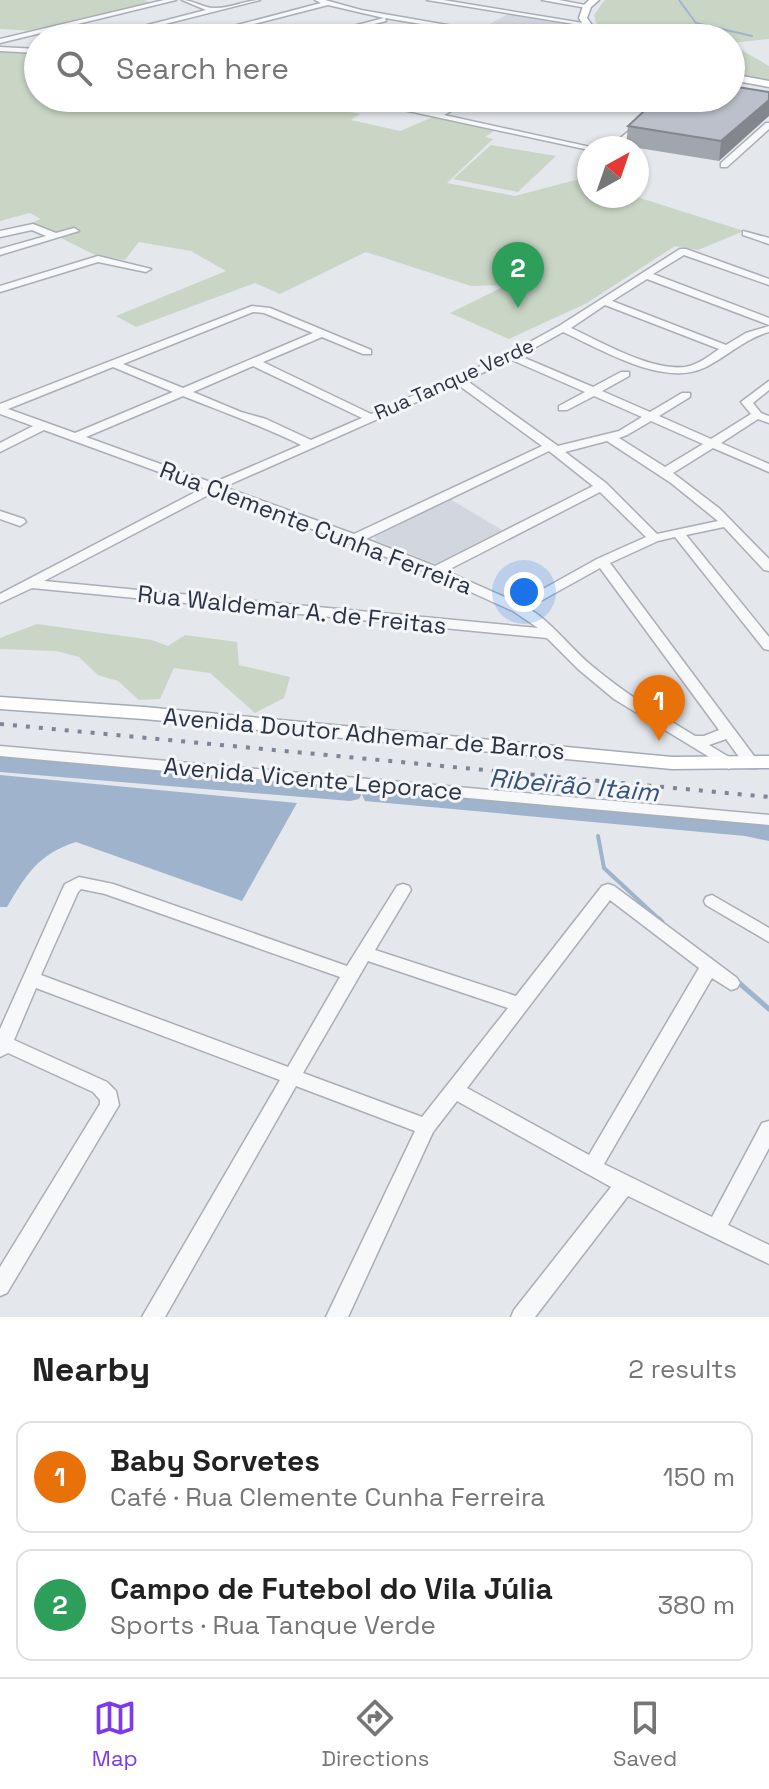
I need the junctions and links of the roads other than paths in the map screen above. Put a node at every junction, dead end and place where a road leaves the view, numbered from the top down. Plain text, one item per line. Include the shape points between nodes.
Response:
1 (173, 0) edge
2 (185, 0) edge
3 (257, 0) edge
4 (318, 0) edge
5 (340, 0) edge
6 (545, 0) edge
7 (441, 2) edge
8 (327, 3) junction
9 (591, 3) edge
10 (430, 4) edge
11 (213, 11) junction
12 (420, 14) dead end
13 (224, 15) dead end
14 (392, 17) junction
15 (236, 20) dead end
16 (410, 20) junction
17 (72, 24) edge
18 (159, 24) edge
19 (247, 24) joint
20 (365, 24) edge
21 (436, 24) edge
22 (586, 24) joint
23 (0, 30) edge
24 (24, 32) edge
25 (24, 35) edge
26 (0, 41) edge
27 (0, 49) edge
28 (24, 50) edge
29 (745, 80) edge
30 (769, 84) edge
31 (417, 112) edge
32 (444, 112) edge
33 (436, 116) junction
34 (647, 119) edge
35 (769, 125) edge
36 (628, 136) edge
37 (577, 145) edge
38 (724, 165) dead end
39 (74, 231) dead end
40 (746, 233) dead end
41 (0, 234) edge
42 (54, 236) junction
43 (769, 241) edge
44 (0, 252) edge
45 (146, 269) dead end
46 (646, 275) junction
47 (769, 282) edge
48 (0, 289) edge
49 (605, 302) junction
50 (769, 322) edge
51 (563, 328) junction
52 (769, 329) edge
53 (321, 334) junction
54 (725, 348) junction
55 (367, 352) dead end
56 (512, 356) junction
57 (253, 362) junction
58 (114, 364) junction
59 (625, 374) dead end
60 (458, 380) junction
61 (769, 384) edge
62 (592, 391) junction
63 (183, 392) junction
64 (686, 395) dead end
65 (563, 408) dead end
66 (0, 409) edge
67 (369, 417) junction
68 (652, 417) junction
69 (763, 417) edge
70 (42, 426) junction
71 (74, 438) junction
72 (611, 438) junction
73 (713, 443) junction
74 (309, 444) junction
75 (0, 448) edge
76 (554, 448) junction
77 (769, 468) edge
78 (667, 471) junction
79 (602, 486) junction
80 (214, 487) junction
81 (0, 515) edge
82 (20, 522) dead end
83 (726, 523) junction
84 (678, 533) junction
85 (743, 536) junction
86 (654, 538) junction
87 (355, 539) junction
88 (769, 547) edge
89 (602, 562) junction
90 (769, 567) edge
91 (436, 571) junction
92 (33, 584) junction
93 (0, 599) edge
94 (518, 608) junction
95 (552, 634) junction
96 (769, 646) edge
97 (0, 703) edge
98 (729, 732) junction
99 (691, 741) junction
100 (0, 751) edge
101 (761, 763) edge
102 (729, 764) junction
103 (769, 820) edge
104 (403, 890) dead end
105 (712, 901) dead end
106 (769, 936) edge
107 (365, 953) junction
108 (709, 967) junction
109 (351, 974) junction
110 (32, 979) junction
111 (731, 983) dead end
112 (521, 1005) junction
113 (2, 1046) edge
114 (291, 1077) junction
115 (453, 1089) junction
116 (426, 1127) junction
117 (769, 1129) edge
118 (592, 1167) junction
119 (625, 1185) junction
120 (716, 1229) junction
121 (769, 1255) edge
122 (0, 1286) edge
123 (153, 1317) edge
124 (337, 1317) edge
125 (522, 1317) edge

1 - 17 street
2 - 11 street
3 - 11 street
4 - 8 street
5 - 8 street
6 - 9 street
7 - 10 street
7 - 22 street
8 - 14 street
8 - 19 street
9 - 22 main road via 583,13
11 - 13 street
11 - 18 street
12 - 16 street
14 - 16 street
14 - 20 street
15 - 19 street
16 - 21 street
23 - 24 street
25 - 26 street
27 - 28 street
29 - 30 main road
31 - 33 street
32 - 33 street
33 - 37 street
34 - 36 street
35 - 38 street
39 - 42 street
40 - 43 street
41 - 42 street via 36,227
42 - 44 street
45 - 48 street via 94,259
46 - 47 street, Rua Tanque Verde via 683,251
46 - 49 street, Rua Tanque Verde
46 - 50 street
49 - 51 street, Rua Tanque Verde
49 - 54 street
51 - 54 street via 673,372 700,366
51 - 56 street, Rua Tanque Verde
52 - 54 street
53 - 55 street
53 - 57 street
53 - 58 street via 252,309
56 - 60 street, Rua Tanque Verde
56 - 62 street
57 - 63 street
57 - 67 street
58 - 63 street
58 - 66 street
59 - 62 street
60 - 67 street, Rua Tanque Verde
60 - 76 street
61 - 69 street via 747,402
62 - 65 street
62 - 68 street
63 - 71 street
63 - 74 street
64 - 68 street
66 - 70 street, Rua Clemente Cunha Ferreira
67 - 74 street, Rua Tanque Verde
68 - 72 street
68 - 73 street
69 - 73 street
70 - 71 street, Rua Clemente Cunha Ferreira
70 - 75 street
71 - 80 street, Rua Clemente Cunha Ferreira
72 - 76 street
72 - 78 street
73 - 77 street
73 - 78 street
74 - 80 street, Rua Tanque Verde
76 - 79 street
76 - 87 street
78 - 83 street
79 - 86 street
79 - 91 street
80 - 87 street, Rua Clemente Cunha Ferreira
80 - 92 street, Rua Tanque Verde
81 - 82 street
83 - 84 street
83 - 85 street
84 - 86 street
84 - 96 street
85 - 88 street
85 - 90 street
86 - 89 street
87 - 91 street, Rua Clemente Cunha Ferreira
89 - 94 street
89 - 98 street
91 - 94 street, Rua Clemente Cunha Ferreira
92 - 93 street, Rua Tanque Verde
92 - 95 street, Rua Waldemar A. de Freitas
94 - 95 street, Rua Clemente Cunha Ferreira
95 - 99 street, Rua Clemente Cunha Ferreira via 619,696
97 - 102 main road, Avenida Doutor Adhemar de Barros
98 - 99 street
98 - 101 street
99 - 102 street, Rua Clemente Cunha Ferreira
100 - 103 street, Avenida Vicente Leporace
101 - 102 main road, Avenida Doutor Adhemar de Barros
104 - 107 street
105 - 106 street
107 - 109 street
107 - 112 street
108 - 111 street
108 - 112 street via 608,890
108 - 118 street
109 - 110 street via 107,888 79,883 71,888
109 - 114 street
110 - 113 street
110 - 114 street
112 - 115 street
113 - 122 street via 100,1087 110,1105
114 - 116 street
114 - 123 street
115 - 116 street
115 - 118 street
116 - 124 street
117 - 120 street
118 - 119 street
119 - 120 street
119 - 125 street
120 - 121 street

